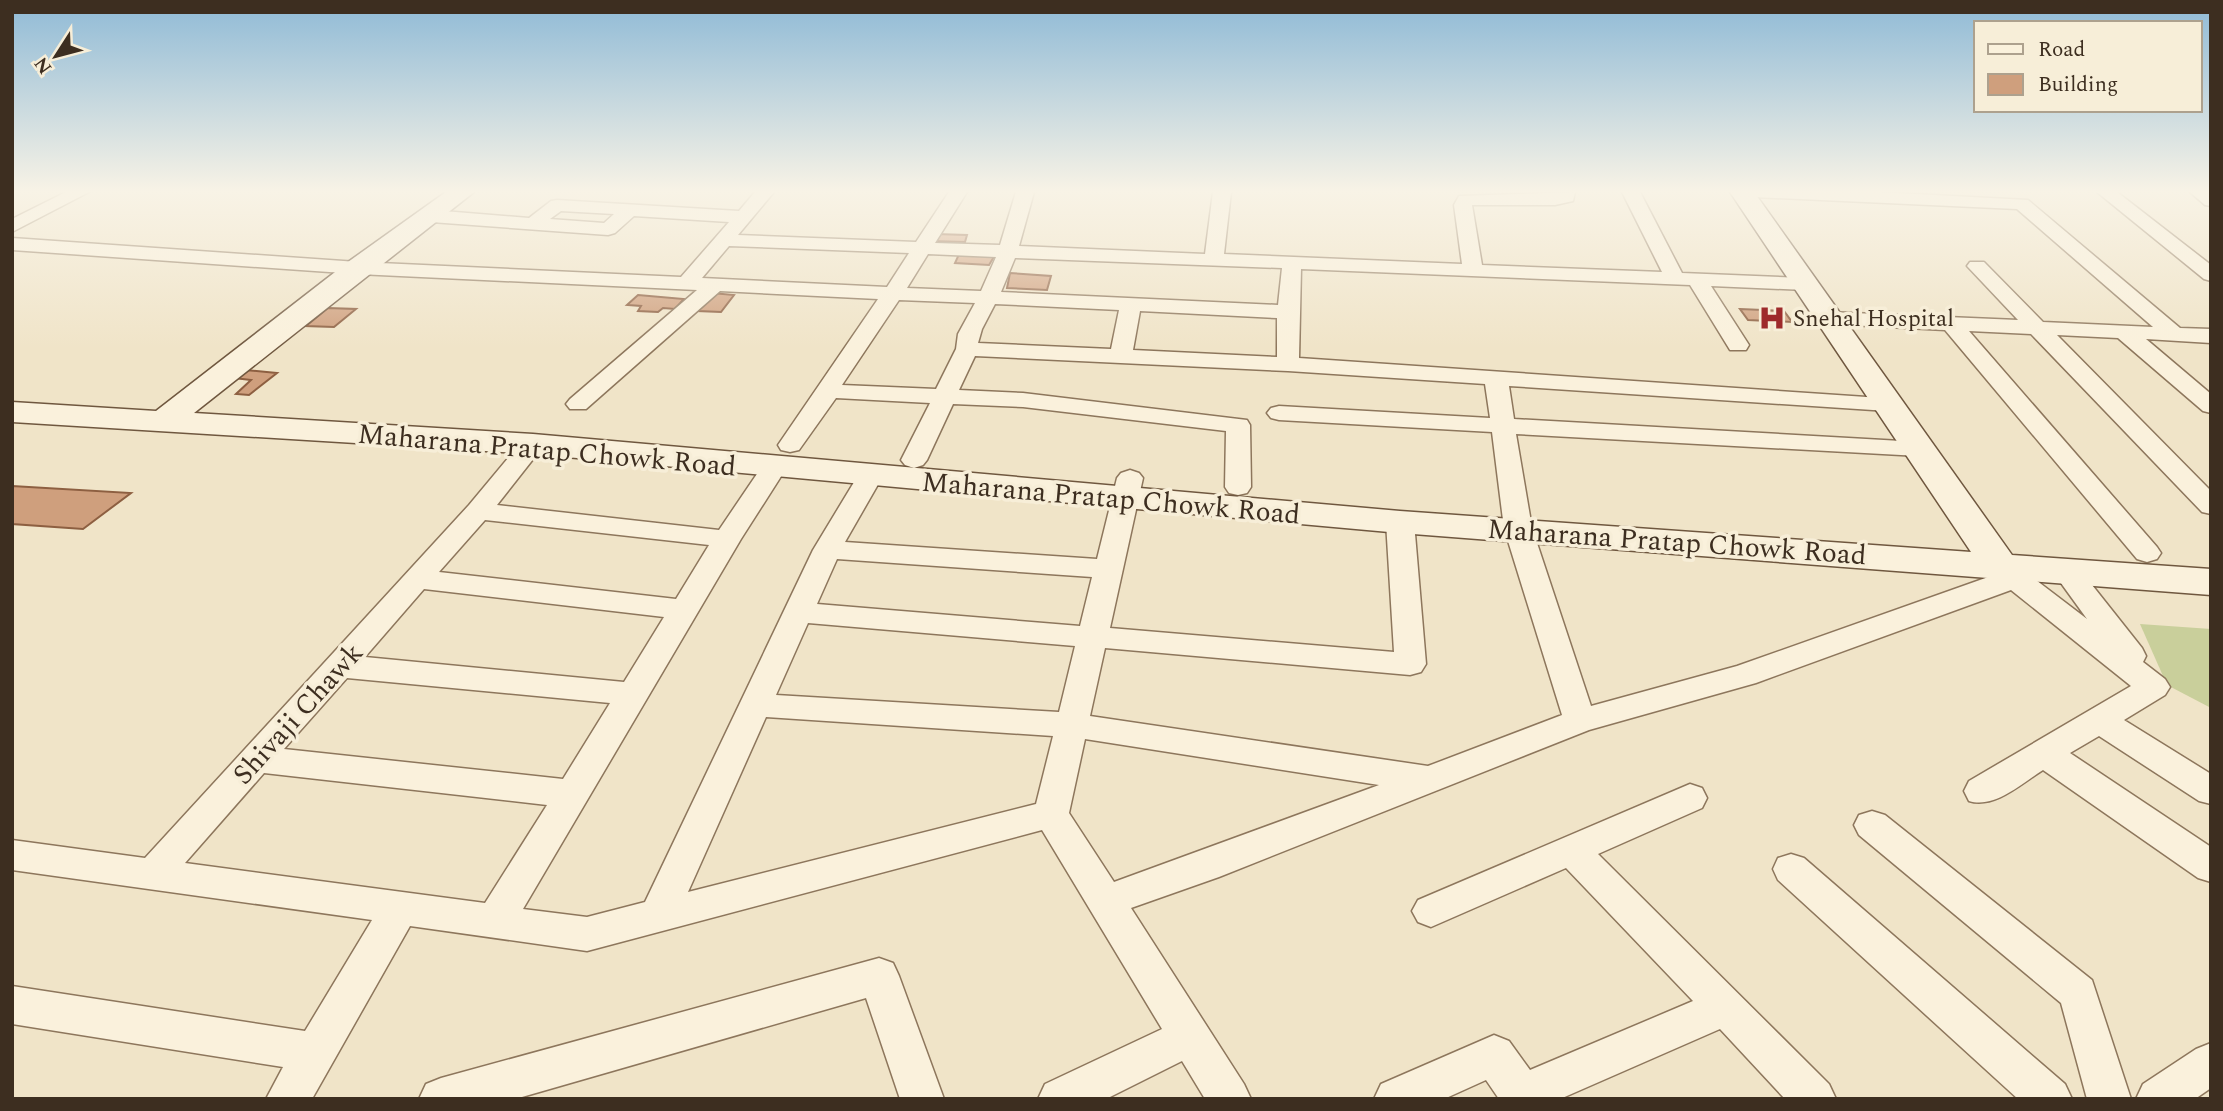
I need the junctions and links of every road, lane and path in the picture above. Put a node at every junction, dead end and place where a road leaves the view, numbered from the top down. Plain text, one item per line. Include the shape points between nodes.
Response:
1 (12, 244) edge
2 (392, 244) edge
3 (721, 244) edge
4 (820, 244) edge
5 (926, 244) edge
6 (1010, 244) edge
7 (1216, 244) edge
8 (1468, 244) edge
9 (1663, 244) edge
10 (1778, 244) edge
11 (2060, 244) edge
12 (2172, 244) edge
13 (923, 248) junction
14 (1008, 252) junction
15 (1214, 260) junction
16 (1292, 263) junction
17 (1977, 266) dead end
18 (358, 268) junction
19 (1473, 272) junction
20 (2211, 275) edge
21 (1686, 280) junction
22 (686, 284) junction
23 (1805, 284) junction
24 (715, 285) junction
25 (893, 293) junction
26 (987, 298) junction
27 (1131, 304) junction
28 (1288, 312) junction
29 (1829, 318) junction
30 (1951, 324) junction
31 (2038, 328) junction
32 (2124, 332) junction
33 (2174, 334) junction
34 (2211, 336) edge
35 (1738, 345) dead end
36 (967, 349) junction
37 (1120, 358) junction
38 (1288, 364) junction
39 (1496, 378) junction
40 (829, 391) junction
41 (12, 395) edge
42 (944, 397) junction
43 (578, 404) dead end
44 (1888, 404) junction
45 (2211, 406) edge
46 (12, 412) edge
47 (1279, 413) dead end
48 (173, 414) junction
49 (1504, 425) junction
50 (533, 444) junction
51 (1919, 449) junction
52 (782, 456) junction
53 (914, 460) junction
54 (871, 474) junction
55 (1238, 486) junction
56 (1127, 488) junction
57 (2211, 506) edge
58 (478, 511) junction
59 (1516, 519) junction
60 (1400, 522) junction
61 (727, 539) junction
62 (827, 550) junction
63 (2147, 553) junction
64 (2211, 556) edge
65 (1999, 562) junction
66 (1107, 569) junction
67 (2067, 572) junction
68 (416, 579) junction
69 (2211, 582) edge
70 (685, 610) junction
71 (798, 612) junction
72 (1091, 637) junction
73 (340, 666) junction
74 (2154, 687) junction
75 (634, 694) junction
76 (756, 705) junction
77 (2099, 720) junction
78 (1580, 721) junction
79 (1072, 725) junction
80 (2044, 753) junction
81 (256, 759) junction
82 (1429, 779) junction
83 (1981, 791) dead end
84 (2211, 791) edge
85 (572, 794) junction
86 (1690, 798) dead end
87 (1051, 814) junction
88 (1872, 825) dead end
89 (1571, 850) junction
90 (12, 855) edge
91 (2211, 867) edge
92 (1791, 869) dead end
93 (153, 874) junction
94 (1106, 901) junction
95 (400, 908) junction
96 (1431, 911) dead end
97 (658, 916) junction
98 (495, 921) junction
99 (12, 1005) edge
100 (1726, 1007) junction
101 (1190, 1036) junction
102 (316, 1052) junction
103 (2211, 1063) edge
104 (1523, 1096) edge
105 (288, 1099) edge
106 (440, 1099) edge
107 (922, 1099) edge
108 (1060, 1099) edge
109 (1229, 1099) edge
110 (1396, 1099) edge
111 (1814, 1099) edge
112 (2050, 1099) edge
113 (2109, 1099) edge
114 (2158, 1099) edge

1 - 18 street
2 - 18 main road
3 - 22 street
4 - 13 street
5 - 13 street
6 - 14 street
7 - 15 street
8 - 19 street
9 - 21 street
10 - 23 main road
11 - 33 street
12 - 20 street
13 - 14 street
13 - 25 street
14 - 15 street
14 - 26 street
15 - 16 street
16 - 19 street
16 - 28 street
17 - 31 street
18 - 22 street
18 - 48 main road
19 - 21 street
21 - 23 street
21 - 35 street
22 - 24 street
23 - 29 main road
24 - 25 street
24 - 43 street
25 - 26 street
25 - 40 street via 831,381
26 - 27 street
26 - 36 street via 965,340
27 - 28 street
27 - 37 street
28 - 38 street
29 - 30 street
29 - 44 main road
30 - 31 street
30 - 63 street
31 - 32 street
31 - 57 street
32 - 33 street
32 - 45 street
33 - 34 street
36 - 37 street
36 - 42 street
37 - 38 street
38 - 39 street
39 - 44 street
39 - 49 street
40 - 42 street
40 - 52 street
41 - 48 main road, Maharana Pratap Chowk Road
42 - 53 street
42 - 55 street via 1023,400 1238,425
44 - 51 main road
46 - 48 main road, Maharana Pratap Chowk Road
47 - 49 street
48 - 50 main road, Maharana Pratap Chowk Road
48 - 52 main road, Maharana Pratap Chowk Road
49 - 51 street
49 - 59 street
50 - 52 main road, Maharana Pratap Chowk Road
50 - 58 street, Shivaji Chawk
51 - 65 main road
52 - 53 main road, Maharana Pratap Chowk Road
52 - 54 main road, Maharana Pratap Chowk Road
52 - 61 street
53 - 56 main road, Maharana Pratap Chowk Road
54 - 56 main road, Maharana Pratap Chowk Road
54 - 62 street
55 - 56 main road, Maharana Pratap Chowk Road
55 - 59 main road, Maharana Pratap Chowk Road
56 - 60 main road, Maharana Pratap Chowk Road
56 - 66 street
58 - 61 street
58 - 68 street, Shivaji Chawk
59 - 60 main road, Maharana Pratap Chowk Road
59 - 65 main road, Maharana Pratap Chowk Road
59 - 78 street
60 - 72 street via 1410,664
61 - 70 street
62 - 66 street
62 - 71 street
63 - 64 main road, Maharana Pratap Chowk Road
63 - 65 main road, Maharana Pratap Chowk Road
65 - 67 main road, Maharana Pratap Chowk Road
65 - 74 street
65 - 78 street via 1745,675
66 - 72 street
67 - 69 main road, Maharana Pratap Chowk Road
67 - 74 street
68 - 70 street
68 - 73 street, Shivaji Chawk
70 - 75 street
71 - 72 street
71 - 76 street
72 - 79 street
73 - 75 street
73 - 81 street, Shivaji Chawk
74 - 77 street
75 - 85 street
76 - 79 street
76 - 97 street
77 - 80 street
77 - 84 street
78 - 82 street
79 - 82 street
79 - 87 street
80 - 83 street
80 - 91 street
81 - 85 street
81 - 93 street, Shivaji Chawk
82 - 94 street
85 - 98 street
86 - 89 street
87 - 94 street
87 - 97 street
88 - 113 street via 2078,993
89 - 96 street
89 - 100 street
90 - 93 street
92 - 112 street
93 - 95 street
94 - 101 street
95 - 98 street
95 - 102 street
97 - 98 street via 587,934
99 - 102 street
100 - 104 street
100 - 111 street
101 - 108 street
101 - 109 street
102 - 105 street
103 - 114 street
104 - 110 street via 1494,1055
106 - 107 street via 879,976

